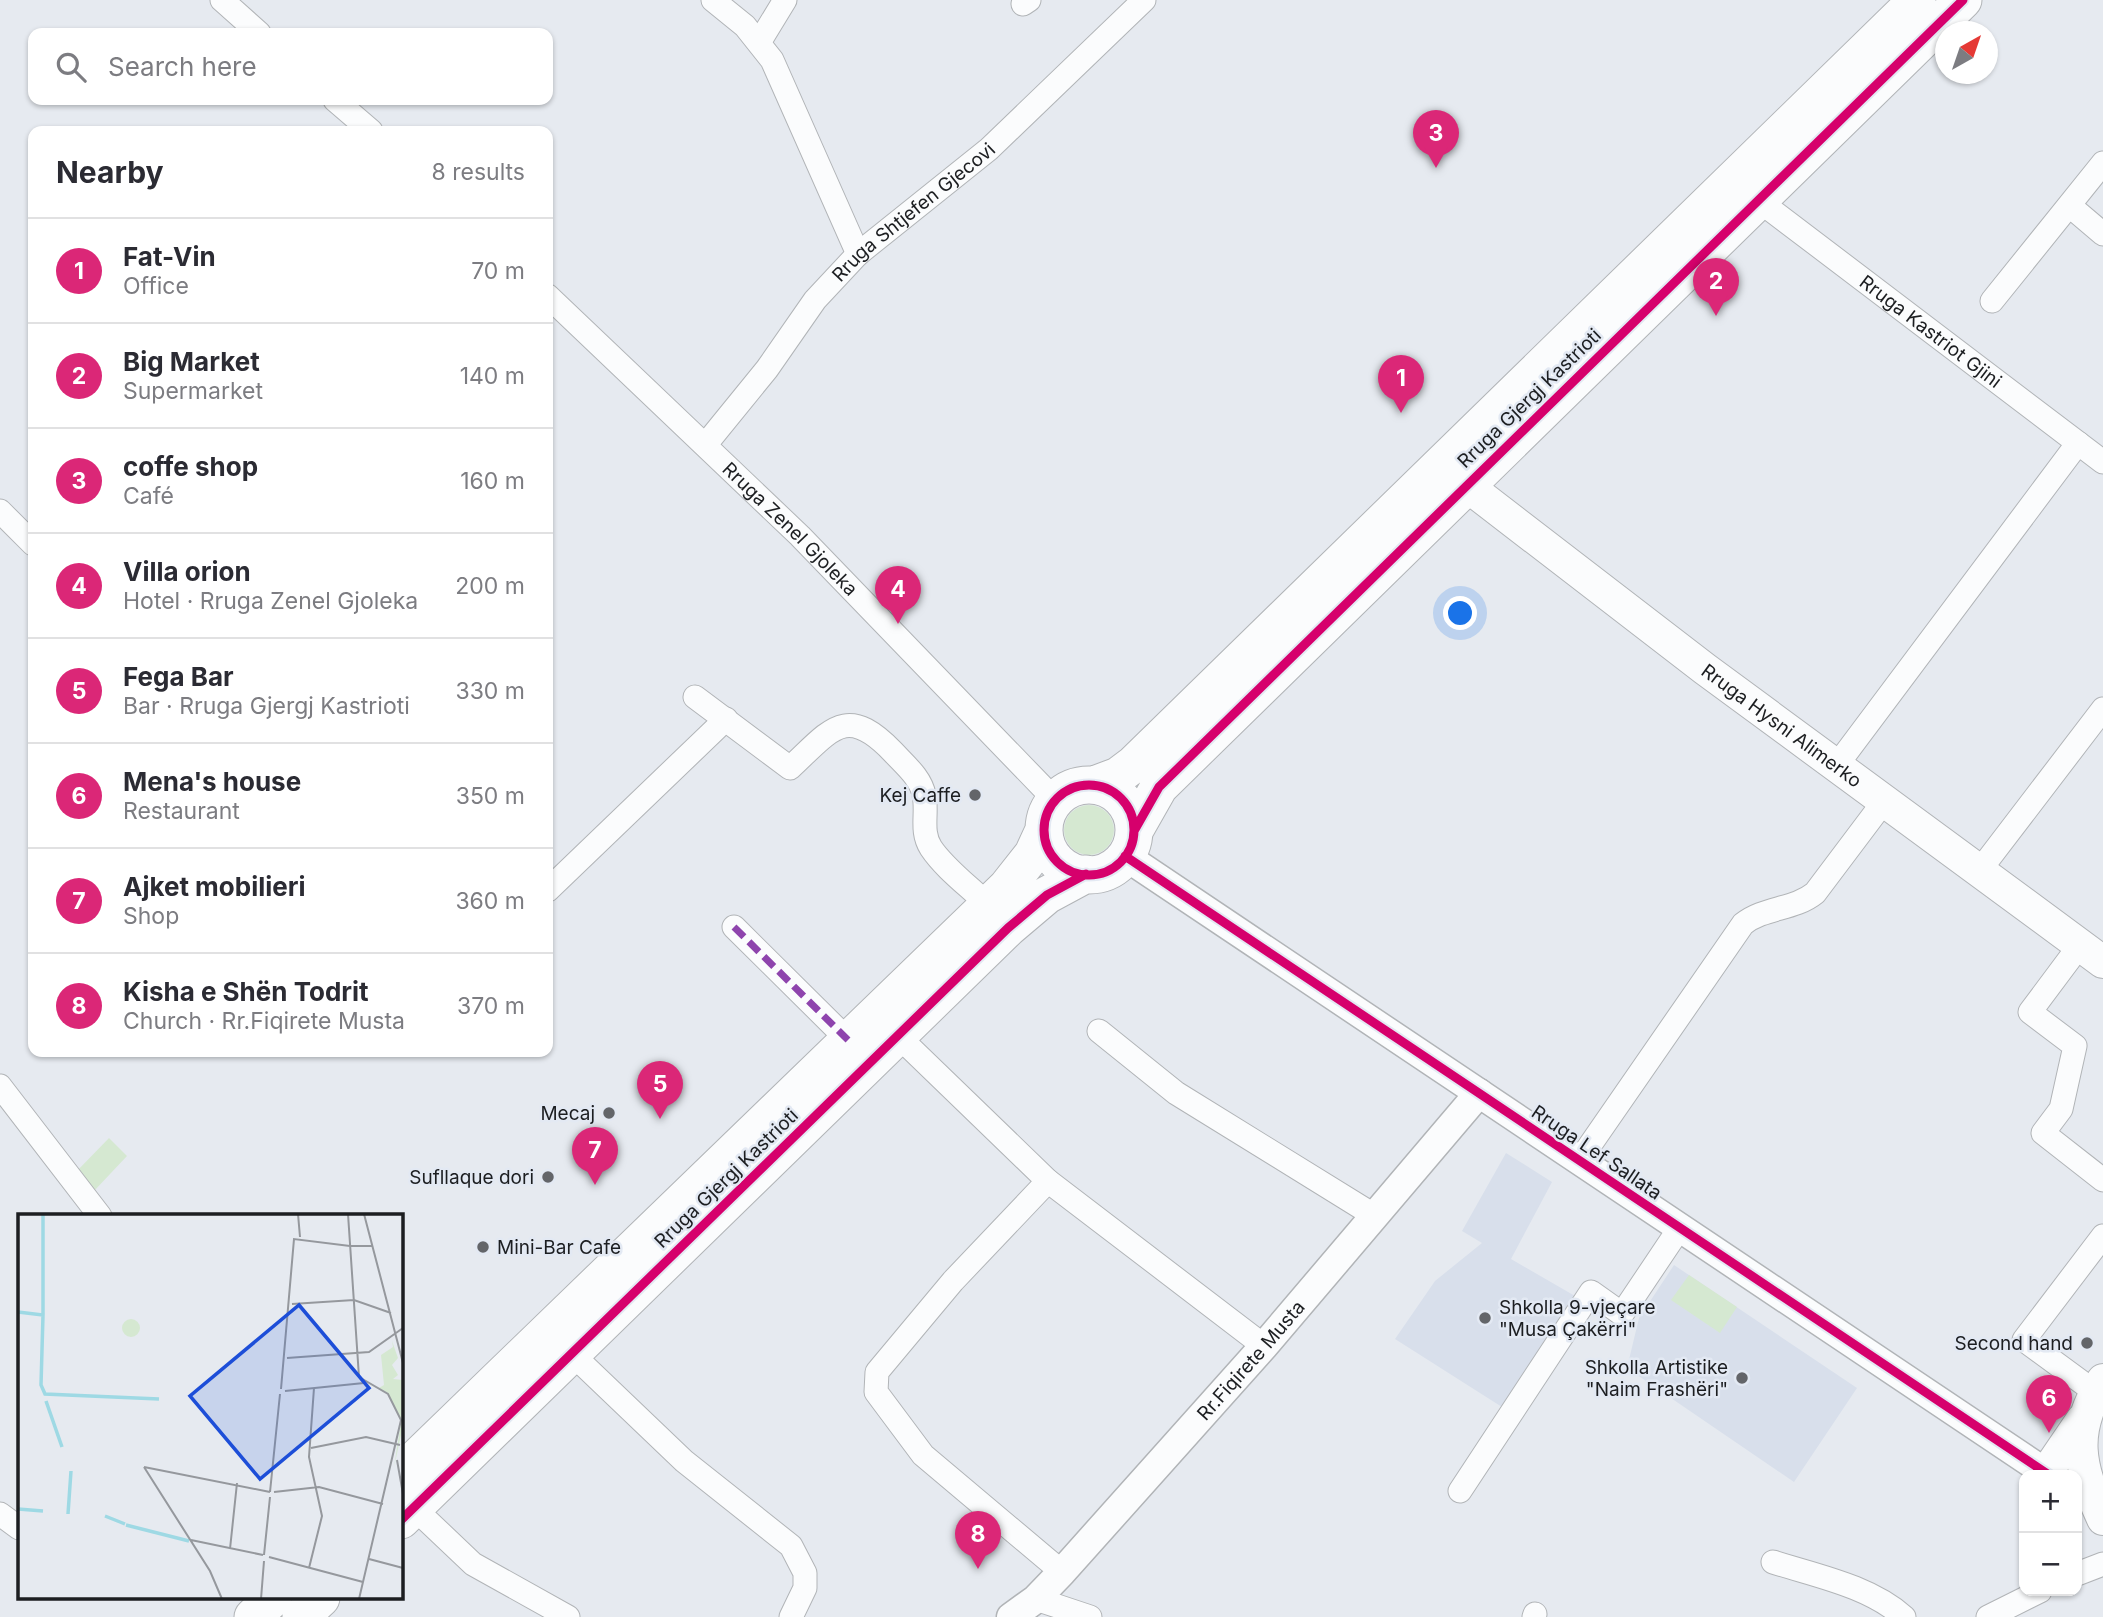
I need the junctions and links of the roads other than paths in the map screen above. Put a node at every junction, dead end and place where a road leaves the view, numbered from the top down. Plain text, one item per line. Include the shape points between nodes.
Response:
1 (713, 0) edge
2 (785, 0) edge
3 (1144, 0) edge
4 (1917, 0) edge
5 (1963, 0) edge
6 (234, 4) edge
7 (256, 28) edge
8 (760, 41) junction
9 (341, 105) edge
10 (364, 126) edge
11 (2103, 163) edge
12 (1758, 200) junction
13 (2070, 206) junction
14 (2103, 234) edge
15 (858, 254) junction
16 (553, 301) edge
17 (1992, 301) dead end
18 (2078, 443) junction
19 (706, 444) junction
20 (2103, 461) edge
21 (1466, 485) junction
22 (0, 511) edge
23 (28, 539) edge
24 (695, 697) dead end
25 (2103, 709) edge
26 (726, 719) junction
27 (1837, 765) junction
28 (1094, 785) junction
29 (1885, 800) junction
30 (1050, 815) junction
31 (1130, 844) junction
32 (1980, 870) junction
33 (1086, 874) junction
34 (553, 885) edge
35 (988, 905) junction
36 (734, 927) dead end
37 (2092, 953) edge
38 (1099, 1031) dead end
39 (898, 1036) junction
40 (848, 1040) junction
41 (0, 1086) edge
42 (1479, 1094) junction
43 (1579, 1161) junction
44 (2103, 1180) edge
45 (1048, 1181) junction
46 (98, 1214) edge
47 (1375, 1216) junction
48 (1679, 1228) junction
49 (2103, 1236) edge
50 (1264, 1346) junction
51 (571, 1353) junction
52 (2095, 1395) edge
53 (2041, 1470) edge
54 (2049, 1470) edge
55 (402, 1473) edge
56 (1460, 1491) dead end
57 (2095, 1509) edge
58 (407, 1513) edge
59 (0, 1514) edge
60 (18, 1527) edge
61 (1773, 1562) dead end
62 (2103, 1564) edge
63 (1062, 1572) junction
64 (2082, 1572) edge
65 (2030, 1596) edge
66 (1036, 1599) junction
67 (271, 1600) edge
68 (319, 1600) edge
69 (253, 1617) edge
70 (301, 1617) edge
71 (568, 1617) edge
72 (791, 1617) edge
73 (1011, 1617) edge
74 (1090, 1617) edge
75 (1904, 1617) edge
76 (1988, 1617) edge

1 - 8 street
2 - 8 street
3 - 15 street, Rruga Shtjefen Gjecovi via 989,149
4 - 28 main road, Rruga Gjergj Kastrioti via 1134,764
5 - 12 main road, Rruga Gjergj Kastrioti
6 - 7 street
8 - 15 street
9 - 10 street
11 - 13 street
12 - 18 street, Rruga Kastriot Gjini
12 - 21 main road, Rruga Gjergj Kastrioti
13 - 14 street
13 - 17 street
15 - 19 street, Rruga Shtjefen Gjecovi via 815,300
16 - 19 street, Rruga Zenel Gjoleka
18 - 20 street, Rruga Kastriot Gjini
18 - 27 street
19 - 30 street, Rruga Zenel Gjoleka via 800,536
21 - 27 main road, Rruga Hysni Alimerko
21 - 31 main road, Rruga Gjergj Kastrioti via 1158,788
22 - 23 street
24 - 26 street
25 - 32 street
26 - 34 street
26 - 35 street via 790,768 838,727 855,724 869,729 919,782 932,849
27 - 29 main road, Rruga Hysni Alimerko
28 - 30 main road via 1080,786
28 - 31 main road via 1118,796 1132,818
29 - 32 main road, Rruga Hysni Alimerko
29 - 43 street via 1815,893 1743,924
30 - 33 main road via 1046,841 1056,860
30 - 35 main road, Rruga Gjergj Kastrioti via 1022,871
31 - 33 main road via 1112,868
31 - 42 street, Rruga Lef Sallata
32 - 37 main road, Rruga Hysni Alimerko
33 - 39 main road, Rruga Gjergj Kastrioti via 1029,910
35 - 40 main road, Rruga Gjergj Kastrioti
36 - 40 street
37 - 44 street via 2030,1012 2075,1046 2061,1109 2043,1133
38 - 47 street via 1176,1093
39 - 45 street
39 - 51 main road, Rruga Gjergj Kastrioti
40 - 55 main road, Rruga Gjergj Kastrioti
41 - 46 street
42 - 43 street, Rruga Lef Sallata
42 - 47 street, Rr.Fiqirete Musta
43 - 48 street, Rruga Lef Sallata
45 - 50 street
45 - 63 street via 953,1281 877,1372 875,1381 882,1402 923,1455
47 - 50 street, Rr.Fiqirete Musta
48 - 53 street, Rruga Lef Sallata
48 - 56 street via 1622,1314 1591,1292
49 - 52 street via 2024,1340
50 - 63 street, Rr.Fiqirete Musta
51 - 58 main road, Rruga Gjergj Kastrioti
51 - 72 street via 684,1461 791,1546 805,1581
52 - 54 main road
52 - 57 main road via 2080,1435 2084,1478
58 - 71 street via 473,1564
59 - 60 street
61 - 75 street via 1880,1599
62 - 64 street
63 - 66 street, Rr.Fiqirete Musta
65 - 76 street
66 - 73 street, Rr.Fiqirete Musta
66 - 74 street
67 - 69 main road
68 - 70 main road

